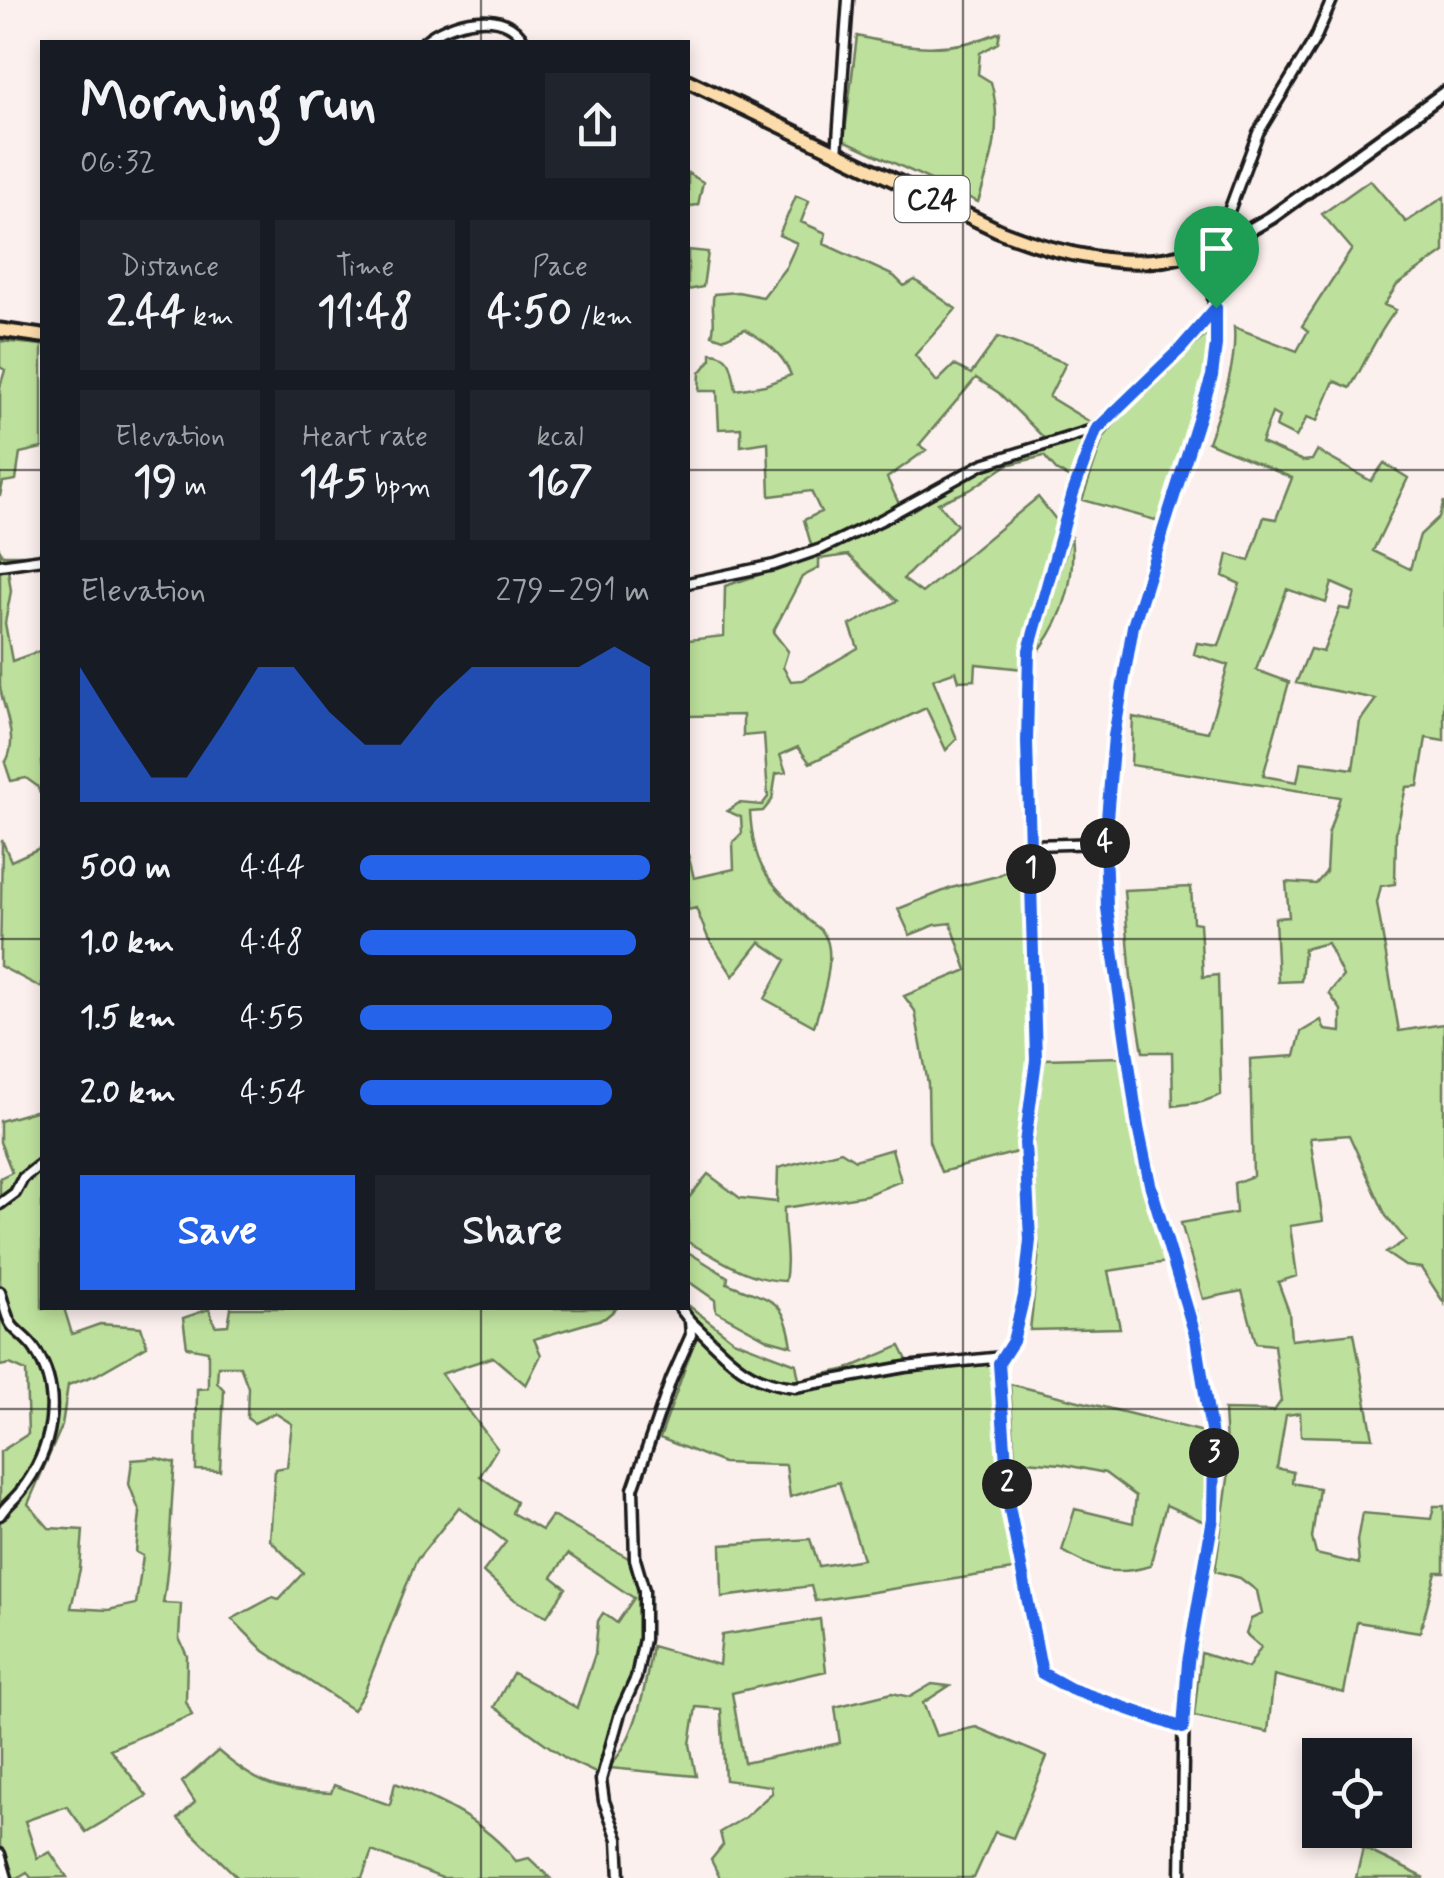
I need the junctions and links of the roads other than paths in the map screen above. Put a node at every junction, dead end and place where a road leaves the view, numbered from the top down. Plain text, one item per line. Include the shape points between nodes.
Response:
1 (848, 0) edge
2 (1332, 0) edge
3 (427, 40) edge
4 (522, 40) edge
5 (690, 82) edge
6 (1444, 93) edge
7 (837, 154) junction
8 (1196, 251) junction
9 (1216, 308) junction
10 (0, 330) edge
11 (40, 336) edge
12 (1096, 430) junction
13 (40, 559) edge
14 (0, 565) edge
15 (690, 583) edge
16 (1105, 842) junction
17 (1031, 845) junction
18 (40, 1165) edge
19 (0, 1204) edge
20 (0, 1292) edge
21 (681, 1310) edge
22 (690, 1322) junction
23 (1003, 1357) junction
24 (0, 1515) edge
25 (1183, 1728) junction
26 (0, 1854) edge
27 (7, 1878) edge
28 (620, 1878) edge
29 (1181, 1878) edge

1 - 7 street
2 - 8 street via 1316,39 1258,132 1226,219 1206,230
3 - 4 street via 482,20 514,30
5 - 7 main road, C24
6 - 8 main road, C24 via 1272,217
7 - 8 main road, C24 via 1034,245 1100,258 1160,260
8 - 9 street
9 - 12 street
9 - 16 street via 1209,388 1133,626
10 - 11 main road
12 - 15 street via 983,464 808,554
12 - 17 street via 1029,650
13 - 14 street
16 - 17 street
16 - 25 street via 1107,908 1138,1127 1196,1338 1214,1449 1213,1518
17 - 23 street via 1036,1060 1025,1143 1030,1240 1024,1296
18 - 19 street
20 - 24 street via 14,1328 38,1354 54,1406 42,1455
21 - 22 street
22 - 23 street via 738,1368 782,1386
22 - 28 street via 633,1489 644,1639 601,1780 618,1839
23 - 25 street via 1009,1506 1042,1673
25 - 29 street
26 - 27 street

